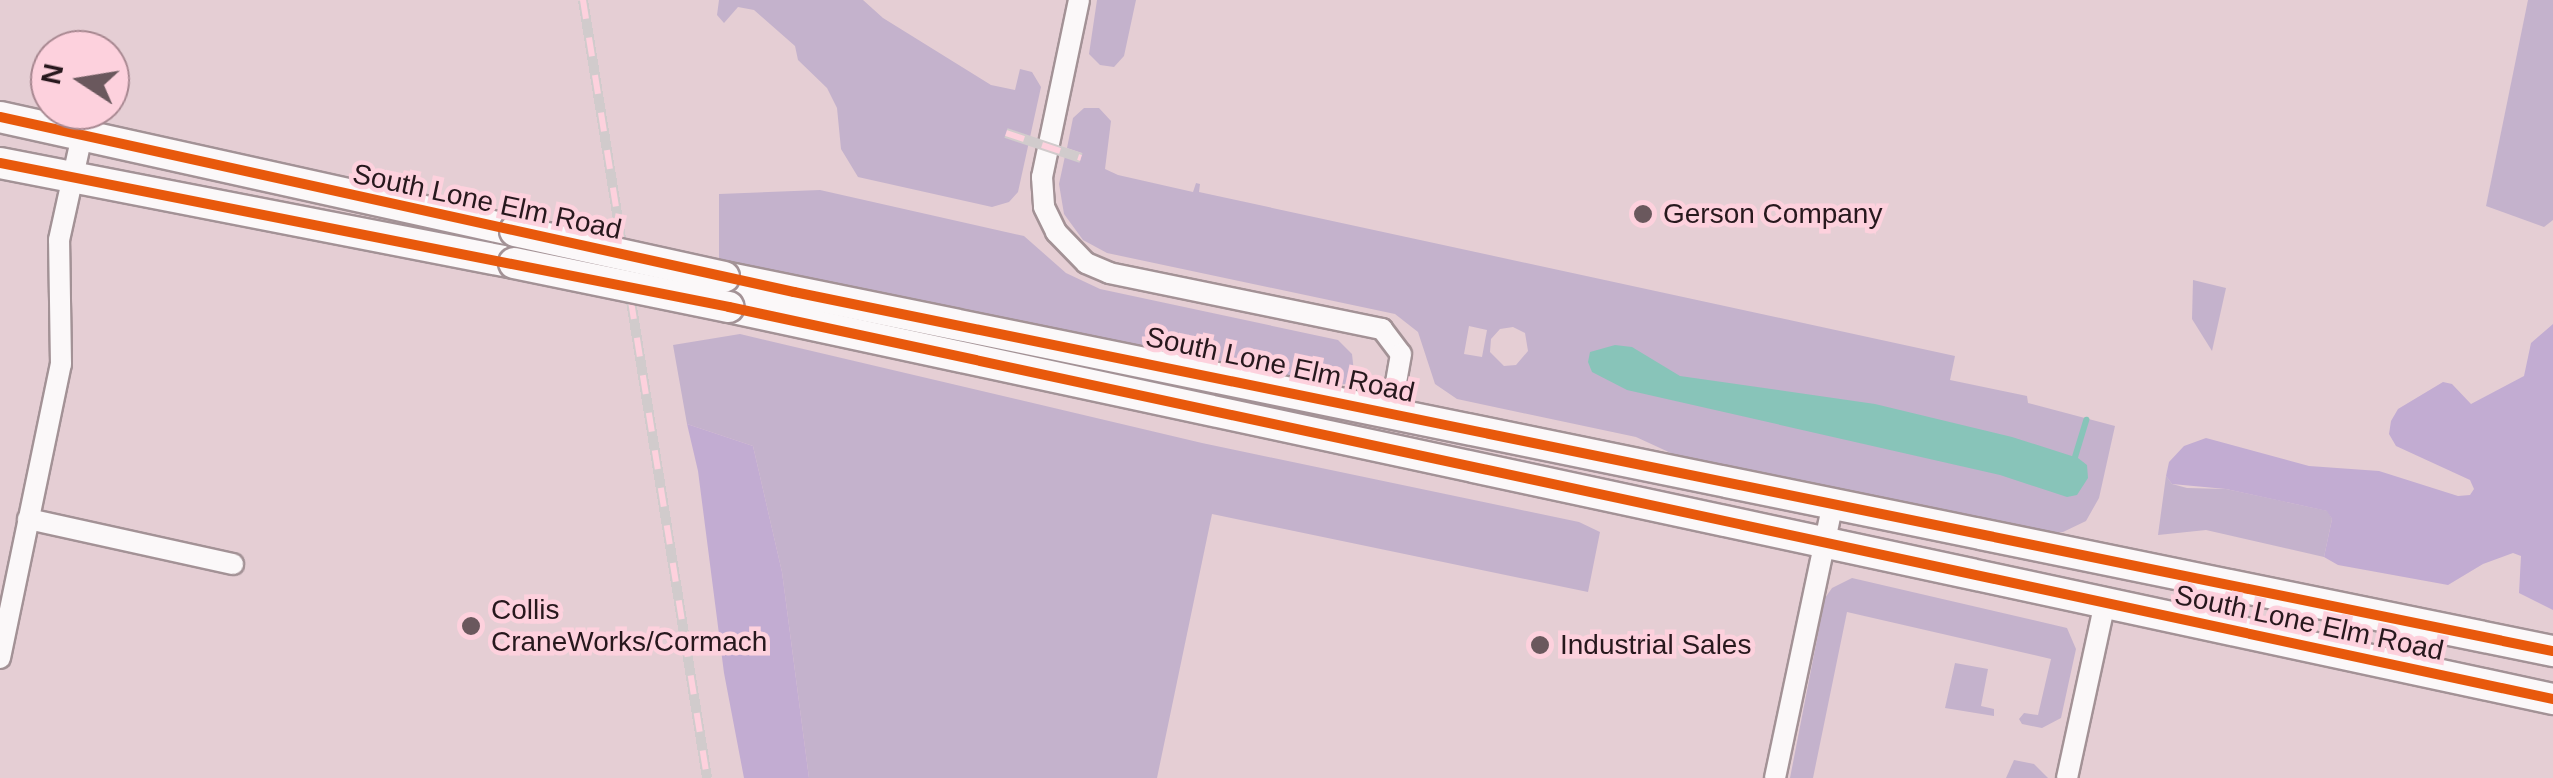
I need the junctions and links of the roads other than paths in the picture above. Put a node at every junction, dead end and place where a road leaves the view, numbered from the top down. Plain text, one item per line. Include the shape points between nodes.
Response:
1 (1079, 0) edge
2 (0, 118) edge
3 (82, 136) junction
4 (0, 163) edge
5 (73, 179) junction
6 (1391, 411) junction
7 (1833, 502) junction
8 (28, 519) junction
9 (1823, 542) junction
10 (233, 564) dead end
11 (2105, 602) junction
12 (2553, 651) edge
13 (0, 658) edge
14 (2553, 699) edge
15 (1775, 778) edge
16 (2067, 778) edge

1 - 6 street via 1042,177 1044,207 1056,232 1086,262 1109,273 1382,329 1401,354
2 - 3 main road, South Lone Elm Road
3 - 5 street
3 - 6 main road, South Lone Elm Road, bridge via 724,277
4 - 5 main road, South Lone Elm Road
5 - 8 street via 59,240 61,364
5 - 9 main road, South Lone Elm Road, bridge via 514,263
6 - 7 main road, South Lone Elm Road
7 - 9 street
7 - 12 main road, South Lone Elm Road
8 - 10 street
8 - 13 street
9 - 11 main road, South Lone Elm Road
9 - 15 street
11 - 14 main road, South Lone Elm Road
11 - 16 street

